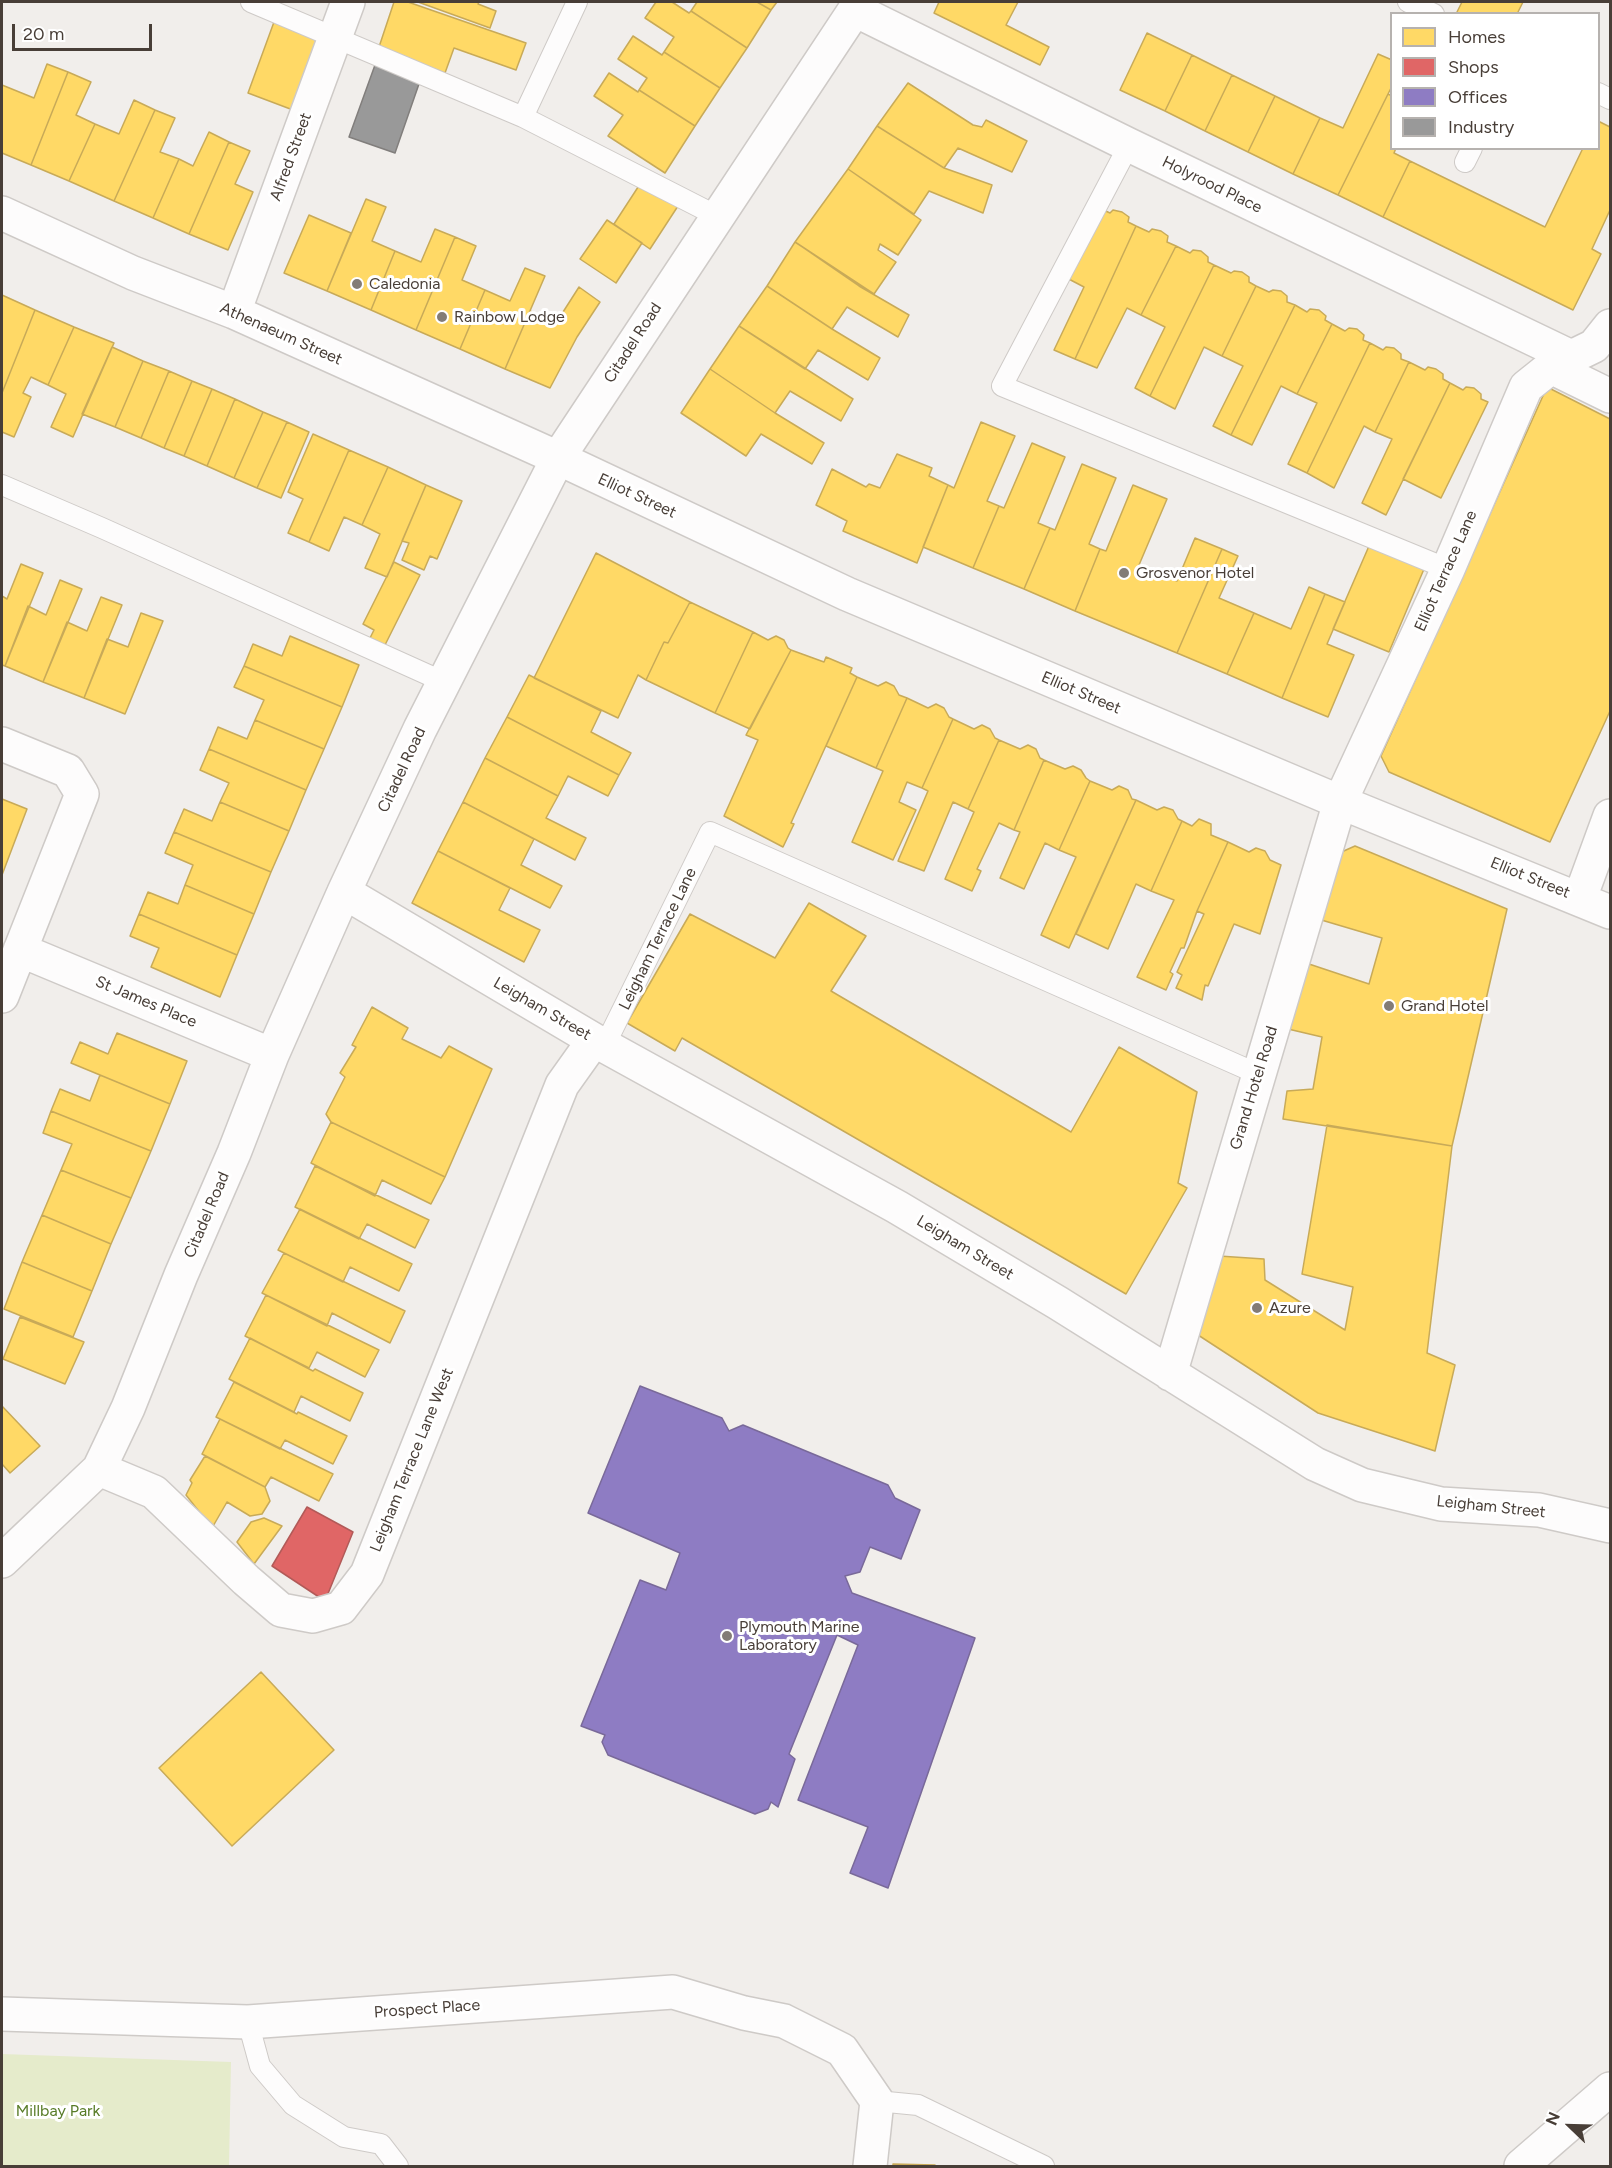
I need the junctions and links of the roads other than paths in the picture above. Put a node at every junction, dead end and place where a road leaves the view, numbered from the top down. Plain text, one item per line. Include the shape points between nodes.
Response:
1 (251, 2) edge
2 (348, 2) edge
3 (577, 2) edge
4 (1408, 2) edge
5 (858, 6) edge
6 (1430, 12) edge
7 (335, 38) junction
8 (523, 117) junction
9 (1129, 146) junction
10 (2, 213) edge
11 (717, 216) junction
12 (234, 312) junction
13 (1611, 326) edge
14 (1561, 362) junction
15 (1611, 396) edge
16 (558, 458) junction
17 (2, 485) edge
18 (1448, 569) junction
19 (444, 682) junction
20 (2, 744) edge
21 (1340, 802) junction
22 (1611, 816) edge
23 (344, 892) junction
24 (1580, 898) junction
25 (1611, 912) edge
26 (20, 950) junction
27 (2, 996) edge
28 (600, 1042) junction
29 (272, 1055) junction
30 (1258, 1074) junction
31 (1170, 1374) junction
32 (99, 1469) junction
33 (1611, 1526) edge
34 (2, 1561) edge
35 (2, 2014) edge
36 (248, 2022) junction
37 (1611, 2089) edge
38 (877, 2101) junction
39 (398, 2166) edge
40 (870, 2166) edge
41 (1044, 2166) edge
42 (1521, 2166) edge

1 - 7 lane
2 - 7 street, Alfred Street
3 - 8 lane
4 - 6 lane
5 - 9 street, Holyrood Place
5 - 11 street, Citadel Road
7 - 8 lane
7 - 12 street, Alfred Street
8 - 11 lane
9 - 14 street, Holyrood Place
9 - 18 lane via 1002,386
10 - 12 street, Athenaeum Street via 133,273
11 - 16 street, Citadel Road
12 - 16 street, Athenaeum Street
13 - 14 street, Elliot Terrace Lane via 1594,346
14 - 15 street, Holyrood Place
14 - 18 street, Elliot Terrace Lane via 1526,387
16 - 19 street, Citadel Road
16 - 21 street, Elliot Street via 847,594
17 - 19 lane
18 - 21 street, Elliot Terrace Lane
19 - 23 street, Citadel Road
20 - 26 street via 68,771 82,794
21 - 24 street, Elliot Street
21 - 30 street, Grand Hotel Road
22 - 24 street
23 - 28 street, Leigham Street
23 - 29 street, Citadel Road
24 - 25 street, Elliot Street
26 - 27 street
26 - 29 street, St James Place
28 - 30 lane, Leigham Terrace Lane via 710,832
28 - 31 street, Leigham Street via 897,1207
28 - 32 street, Leigham Terrace Lane West via 562,1085 366,1574 341,1608 313,1616 281,1610 154,1492
29 - 32 street, Citadel Road via 128,1408
30 - 31 street, Grand Hotel Road
31 - 33 street, Leigham Street via 1315,1464 1362,1485 1441,1504 1539,1510
32 - 34 street, Citadel Road
35 - 36 street, Prospect Place
36 - 38 street, Prospect Place via 673,1992 784,2021 842,2050
36 - 39 lane via 260,2066 293,2105 344,2137 381,2144
37 - 42 street
38 - 40 street
38 - 41 lane via 918,2105

